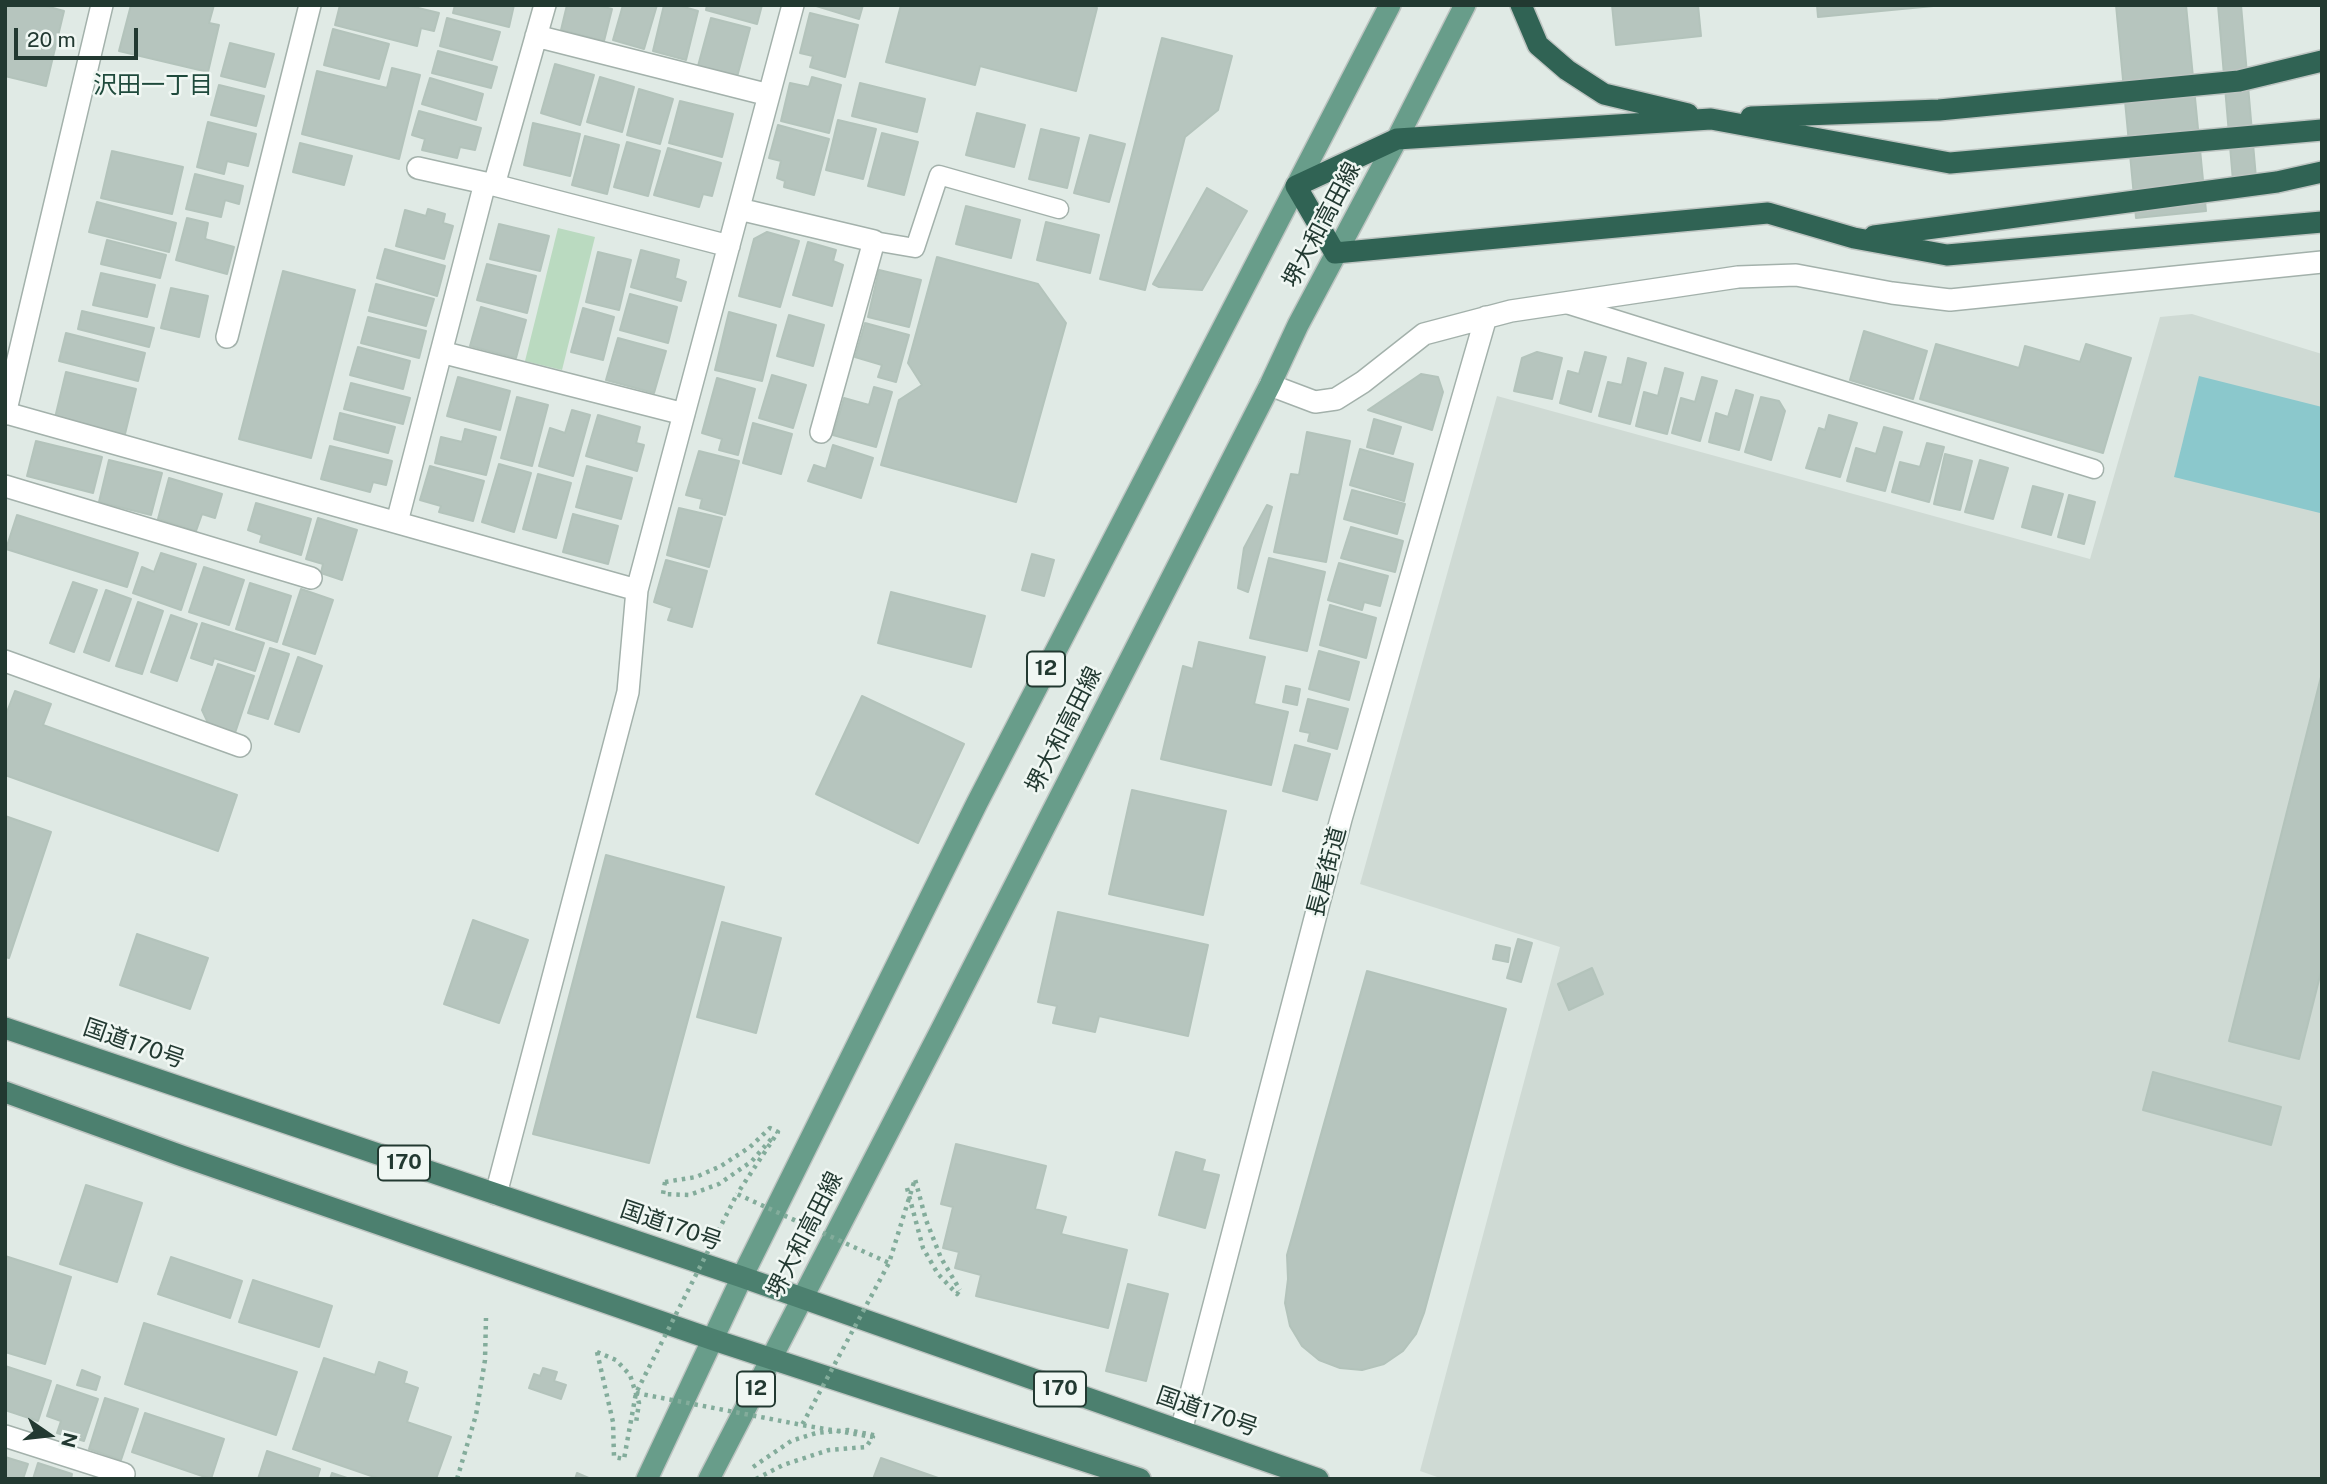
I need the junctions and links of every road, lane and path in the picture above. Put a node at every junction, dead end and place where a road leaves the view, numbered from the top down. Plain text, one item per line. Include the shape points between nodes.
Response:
1 (102, 5) edge
2 (310, 5) edge
3 (545, 5) edge
4 (793, 5) edge
5 (1390, 5) edge
6 (1465, 5) edge
7 (1521, 5) edge
8 (536, 36) junction
9 (2322, 61) edge
10 (769, 95) junction
11 (1711, 119) junction
12 (2322, 130) edge
13 (1397, 139) junction
14 (418, 168) dead end
15 (2322, 172) edge
16 (489, 184) junction
17 (1296, 186) junction
18 (739, 209) junction
19 (1059, 209) dead end
20 (2322, 222) edge
21 (1854, 239) junction
22 (874, 241) junction
23 (729, 246) junction
24 (1335, 253) junction
25 (2322, 262) edge
26 (1563, 303) junction
27 (1486, 317) junction
28 (226, 337) dead end
29 (441, 352) junction
30 (1270, 385) junction
31 (5, 414) edge
32 (684, 414) junction
33 (821, 432) dead end
34 (2094, 469) dead end
35 (5, 486) edge
36 (397, 523) junction
37 (311, 578) dead end
38 (637, 590) junction
39 (5, 661) edge
40 (240, 746) dead end
41 (5, 1028) edge
42 (5, 1092) edge
43 (782, 1127) dead end
44 (907, 1188) dead end
45 (496, 1194) junction
46 (737, 1194) junction
47 (889, 1263) junction
48 (742, 1277) junction
49 (802, 1298) junction
50 (486, 1318) dead end
51 (714, 1339) junction
52 (771, 1359) junction
53 (636, 1393) junction
54 (802, 1425) junction
55 (838, 1431) junction
56 (1181, 1431) junction
57 (5, 1436) edge
58 (878, 1436) dead end
59 (620, 1462) dead end
60 (749, 1470) dead end
61 (124, 1474) dead end
62 (457, 1479) edge
63 (647, 1479) edge
64 (709, 1479) edge
65 (756, 1479) edge
66 (1140, 1479) edge
67 (1318, 1479) edge

1 - 31 street
2 - 28 street
3 - 8 street
4 - 10 street
5 - 17 main road, 堺大和高田線 / 12
6 - 13 main road, 堺大和高田線 / 12
7 - 11 highway via 1538,45 1604,94
8 - 10 street
8 - 16 street
9 - 11 highway via 2239,81 1939,110
10 - 18 street
11 - 12 highway via 1950,163
11 - 13 highway
13 - 17 highway
13 - 24 main road, 堺大和高田線 / 12
14 - 16 street
15 - 21 highway via 2277,182
16 - 23 street
16 - 29 street
17 - 24 highway
17 - 48 main road, 堺大和高田線 / 12 via 983,790
18 - 22 street
18 - 23 street
19 - 22 lane via 939,175 915,248
20 - 21 highway via 1947,255
21 - 24 highway via 1768,213
22 - 33 street
23 - 32 street
24 - 30 main road, 堺大和高田線 / 12
25 - 26 street via 1950,300 1796,275 1738,277
26 - 27 street
26 - 34 lane
27 - 30 street via 1424,334 1336,399 1315,402
27 - 56 street, 長尾街道 via 1340,819
29 - 32 street
29 - 36 street
30 - 49 main road, 堺大和高田線 / 12
31 - 36 street
32 - 38 street
35 - 37 street
36 - 38 street
38 - 45 street via 628,692
39 - 40 street
41 - 45 highway, 国道170号 / 170
42 - 51 highway
43 - 46 path, bridge via 752,1161 719,1184 689,1195 663,1194 665,1182 696,1177 721,1166 770,1128 778,1132
44 - 47 path, bridge via 923,1248 938,1274 957,1294 960,1290 941,1258 915,1180
45 - 48 highway, 国道170号 / 170
46 - 47 path, bridge
46 - 53 path, bridge
47 - 54 path, bridge
48 - 49 highway, 国道170号 / 170
48 - 51 main road, 堺大和高田線 / 12
49 - 52 main road, 堺大和高田線 / 12
49 - 56 highway, 国道170号 / 170
50 - 62 path via 476,1415
51 - 52 highway
51 - 63 main road, 堺大和高田線 / 12
52 - 64 main road, 堺大和高田線 / 12
52 - 66 highway
53 - 54 path, bridge
53 - 59 path, bridge via 624,1459 614,1457 613,1422 597,1352 616,1360 630,1375 639,1404 635,1433
54 - 55 path, bridge
55 - 58 path
55 - 60 path via 792,1441
55 - 65 path, bridge via 873,1437 866,1447 829,1450
56 - 67 highway, 国道170号 / 170
57 - 61 street

